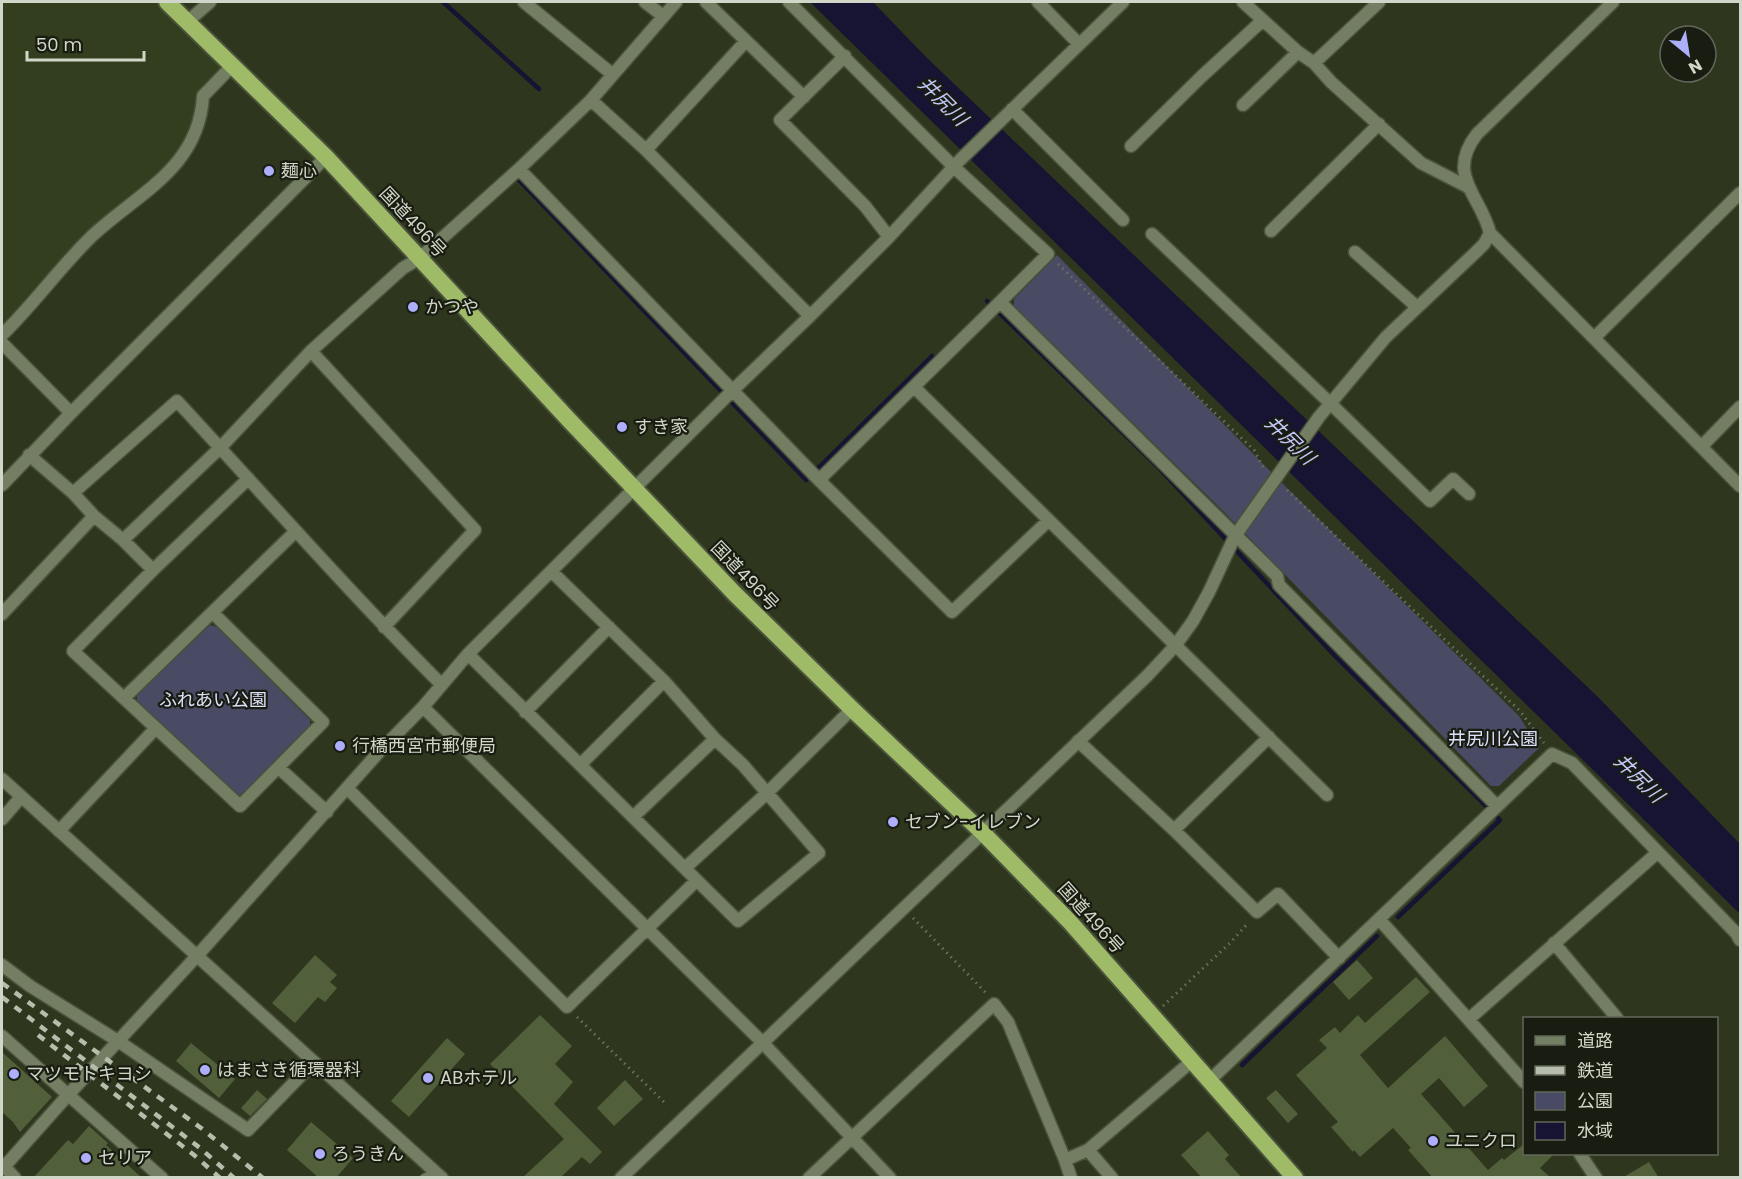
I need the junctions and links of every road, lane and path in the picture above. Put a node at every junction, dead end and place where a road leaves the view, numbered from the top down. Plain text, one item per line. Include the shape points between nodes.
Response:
1 (167, 2) edge
2 (210, 2) edge
3 (524, 2) edge
4 (645, 2) edge
5 (676, 2) edge
6 (706, 2) edge
7 (789, 2) edge
8 (1038, 2) edge
9 (1123, 2) edge
10 (1243, 2) edge
11 (1379, 2) edge
12 (1613, 2) edge
13 (663, 16) junction
14 (1263, 20) junction
15 (187, 22) junction
16 (746, 41) junction
17 (1079, 44) junction
18 (1298, 52) junction
19 (845, 56) junction
20 (1314, 63) junction
21 (232, 66) junction
22 (612, 74) junction
23 (804, 97) junction
24 (591, 100) junction
25 (1243, 105) dead end
26 (1010, 112) junction
27 (1380, 124) junction
28 (1131, 146) dead end
29 (646, 150) junction
30 (326, 157) junction
31 (958, 164) junction
32 (519, 169) junction
33 (1468, 187) junction
34 (1740, 193) edge
35 (1123, 220) dead end
36 (1271, 231) dead end
37 (1152, 234) dead end
38 (1490, 234) junction
39 (889, 237) junction
40 (1355, 252) dead end
41 (1048, 254) junction
42 (420, 258) junction
43 (1000, 302) junction
44 (1417, 307) junction
45 (810, 316) junction
46 (2, 335) edge
47 (1594, 338) junction
48 (2, 343) edge
49 (311, 351) junction
50 (914, 387) junction
51 (732, 391) junction
52 (1330, 403) junction
53 (1740, 407) edge
54 (71, 413) junction
55 (1702, 446) junction
56 (220, 448) junction
57 (29, 455) junction
58 (1264, 469) dead end
59 (248, 479) junction
60 (819, 480) junction
61 (2, 485) edge
62 (1740, 486) edge
63 (635, 488) junction
64 (1287, 490) dead end
65 (73, 493) junction
66 (1469, 494) dead end
67 (94, 516) junction
68 (1048, 521) junction
69 (295, 532) junction
70 (1235, 536) junction
71 (123, 540) junction
72 (153, 570) junction
73 (552, 572) junction
74 (213, 613) junction
75 (2, 614) edge
76 (384, 627) junction
77 (609, 627) junction
78 (1175, 646) junction
79 (468, 654) junction
80 (664, 681) junction
81 (442, 685) junction
82 (124, 698) junction
83 (423, 707) junction
84 (852, 709) junction
85 (525, 712) junction
86 (155, 729) junction
87 (1269, 737) junction
88 (715, 739) junction
89 (1078, 741) junction
90 (1552, 754) junction
91 (580, 765) junction
92 (279, 768) junction
93 (2, 779) edge
94 (348, 789) junction
95 (766, 793) junction
96 (1327, 795) dead end
97 (21, 797) junction
98 (1497, 806) junction
99 (327, 812) junction
100 (633, 818) junction
101 (2, 819) edge
102 (1174, 830) junction
103 (58, 831) junction
104 (983, 832) junction
105 (1658, 853) junction
106 (685, 868) junction
107 (696, 881) junction
108 (904, 909) junction
109 (1257, 912) junction
110 (1379, 920) junction
111 (647, 930) junction
112 (1740, 940) edge
113 (1554, 943) junction
114 (196, 957) junction
115 (1339, 958) junction
116 (2, 965) edge
117 (994, 1004) junction
118 (567, 1007) junction
119 (1152, 1016) junction
120 (1616, 1017) edge
121 (1469, 1019) junction
122 (2, 1036) edge
123 (118, 1041) junction
124 (762, 1042) junction
125 (1192, 1061) junction
126 (314, 1062) junction
127 (1209, 1081) junction
128 (1523, 1081) edge
129 (68, 1095) junction
130 (666, 1104) dead end
131 (851, 1137) junction
132 (1088, 1150) junction
133 (1581, 1155) edge
134 (1065, 1161) junction
135 (2, 1167) edge
136 (433, 1176) edge
137 (15, 1178) edge
138 (162, 1178) edge
139 (621, 1178) edge
140 (809, 1178) edge
141 (890, 1178) edge
142 (1071, 1178) edge
143 (1112, 1178) edge
144 (1295, 1178) edge
145 (1596, 1178) edge

1 - 15 highway, 国道496号
2 - 15 street
3 - 22 street
4 - 13 street
5 - 13 street
6 - 16 street
7 - 19 street
8 - 17 street
9 - 17 street
10 - 14 street
11 - 20 street
12 - 33 street via 1477,134 1464,159
13 - 22 street
14 - 18 street
14 - 28 street
15 - 21 highway, 国道496号
16 - 23 street
16 - 29 street
17 - 26 street
18 - 20 street
18 - 25 street
19 - 23 street
19 - 31 street
20 - 27 street
21 - 30 highway, 国道496号
21 - 46 street via 203,96 202,117 180,160 156,185 93,236
22 - 24 street
23 - 39 street via 780,120 865,206
24 - 29 street
24 - 32 street
26 - 31 street
26 - 35 street
27 - 33 street via 1421,163
27 - 36 street
29 - 45 street
30 - 42 highway, 国道496号
30 - 54 street
31 - 39 street
31 - 41 street
32 - 42 street
32 - 51 street
33 - 38 street
34 - 47 street
37 - 52 street
38 - 44 street
38 - 47 street
39 - 45 street
40 - 44 street
41 - 43 street
41 - 58 path via 1254,450
42 - 49 street via 403,268
42 - 63 highway, 国道496号
43 - 50 street
43 - 70 street
44 - 52 street
45 - 51 street
47 - 55 street
48 - 54 street
49 - 56 street
49 - 76 street via 475,530
50 - 60 street
50 - 68 street
51 - 60 street
51 - 63 street
52 - 66 street via 1430,501 1454,479
52 - 70 street
53 - 55 street
54 - 57 street
55 - 62 street
56 - 59 street
56 - 65 street via 177,400
56 - 71 street
57 - 61 street
57 - 65 street
59 - 69 street
59 - 72 street
60 - 68 street via 952,612
63 - 73 street
63 - 84 highway, 国道496号
64 - 90 path via 1520,711
65 - 67 street
67 - 71 street
67 - 75 street
68 - 78 street
69 - 74 street
69 - 76 street
70 - 78 street via 1209,592
70 - 98 street
71 - 72 street
72 - 82 street via 73,651
73 - 77 street
73 - 79 street
74 - 82 street
74 - 92 street via 323,722
76 - 81 street
77 - 80 street
77 - 85 street
78 - 87 street
78 - 89 street
79 - 81 street
79 - 85 street
80 - 88 street
80 - 91 street
81 - 83 street
82 - 86 street
83 - 94 street
83 - 111 street
84 - 95 street
84 - 104 highway, 国道496号
85 - 91 street
86 - 92 street via 240,806
86 - 103 street
87 - 96 street
87 - 102 street
88 - 95 street
88 - 100 street
89 - 102 street
89 - 104 street
90 - 98 street
90 - 105 street via 1572,763
91 - 100 street
92 - 99 street
93 - 97 street
94 - 99 street
94 - 118 street
95 - 106 street
95 - 107 street via 819,854 738,921
97 - 101 street
97 - 103 street
98 - 110 street
99 - 114 street
100 - 106 street
102 - 109 street
103 - 114 street
104 - 108 street
104 - 119 highway, 国道496号 via 1071,922
105 - 112 street
105 - 113 street
106 - 107 street
107 - 111 street
108 - 117 path
108 - 124 street
109 - 115 street via 1278,894
109 - 119 path via 1231,942
110 - 115 street
110 - 121 street
111 - 118 street
111 - 124 street
113 - 120 street
113 - 121 street
114 - 123 street
114 - 126 street
115 - 127 street
116 - 123 street
117 - 131 street
117 - 134 street via 1008,1022
118 - 130 path
119 - 125 highway, 国道496号
121 - 128 street
122 - 129 street
123 - 126 street via 248,1131
123 - 129 street
124 - 131 street
124 - 139 street
125 - 127 highway, 国道496号
125 - 132 street
126 - 136 street
127 - 144 highway, 国道496号
129 - 135 street
129 - 138 street
131 - 140 street
131 - 141 street
132 - 134 street
132 - 143 street
133 - 145 street
134 - 142 street
135 - 137 street

